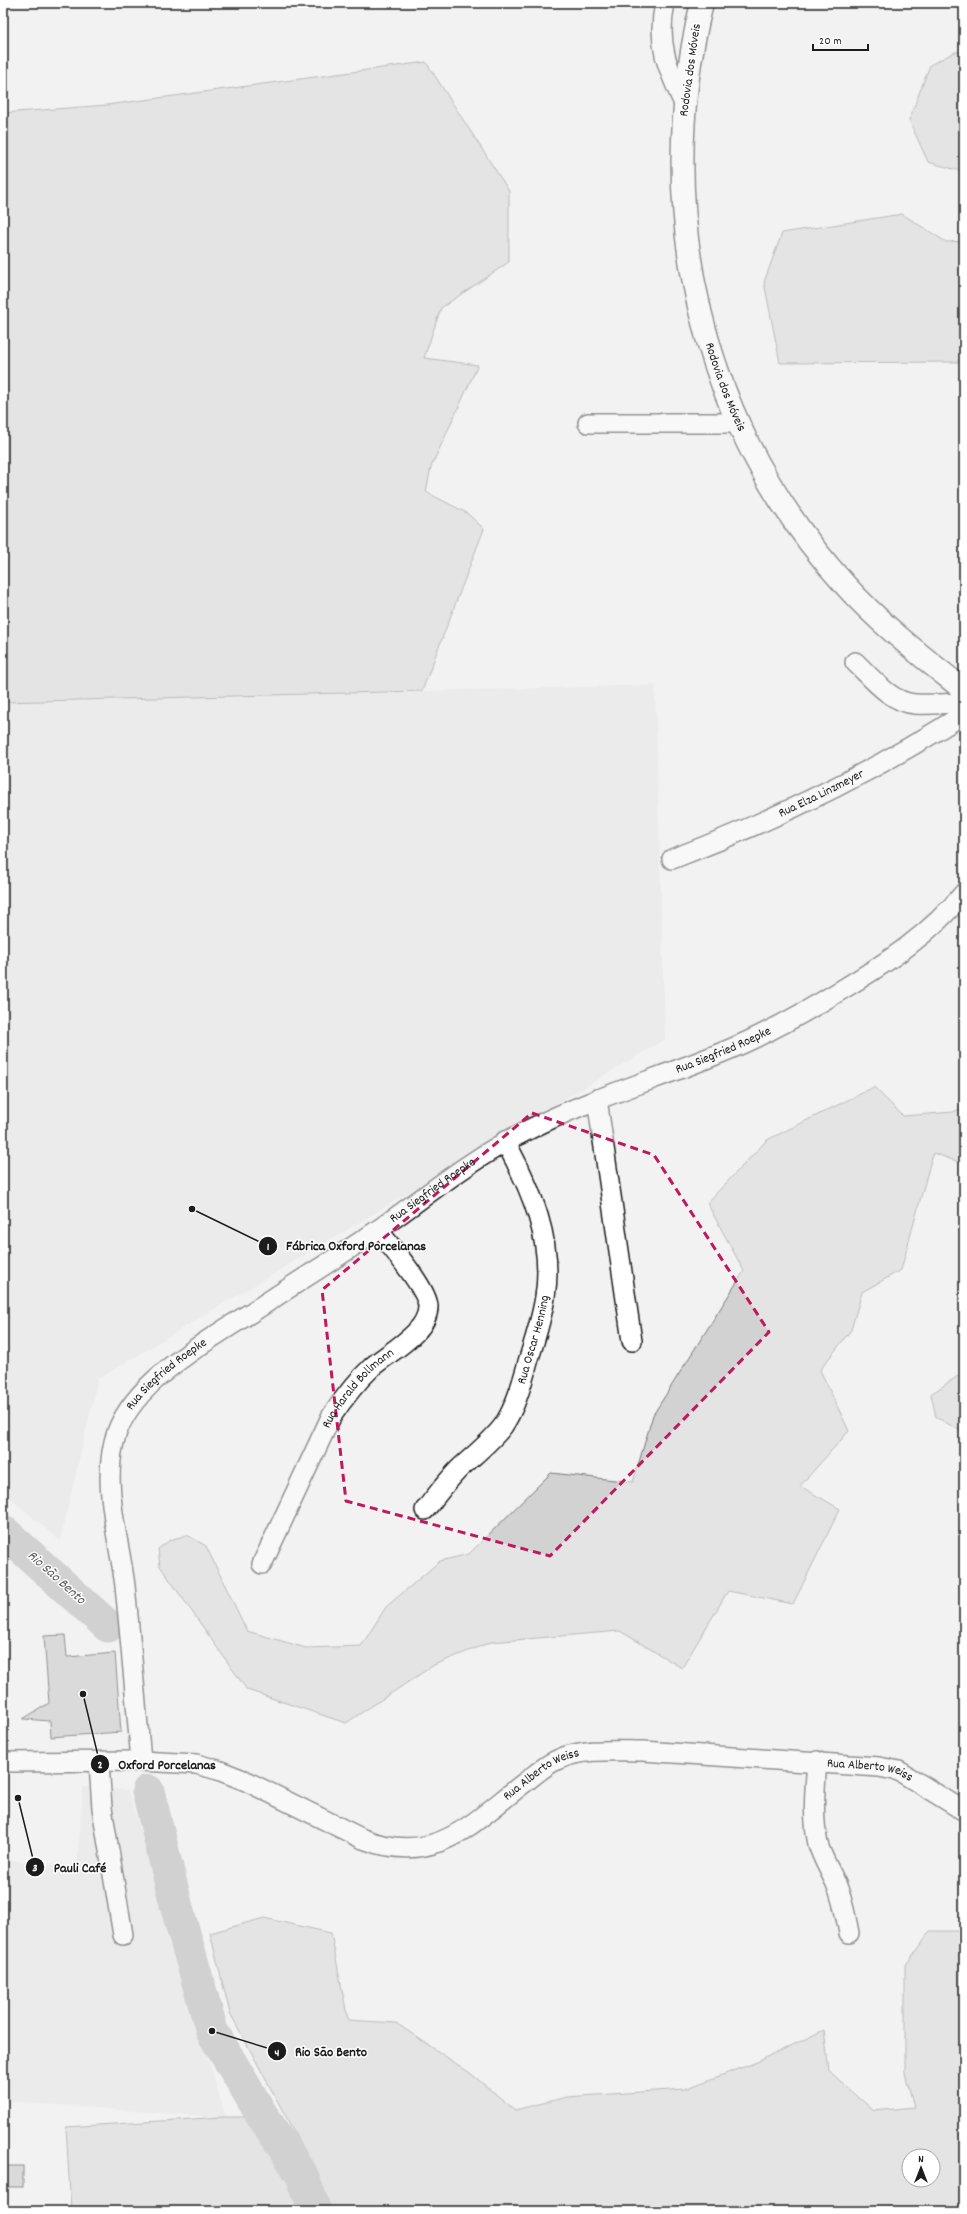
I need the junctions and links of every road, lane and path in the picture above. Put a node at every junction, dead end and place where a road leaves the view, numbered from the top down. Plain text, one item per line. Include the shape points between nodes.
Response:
1 (665, 3) edge
2 (702, 3) edge
3 (685, 106) junction
4 (588, 423) dead end
5 (737, 423) junction
6 (855, 662) dead end
7 (964, 690) edge
8 (964, 703) edge
9 (964, 714) edge
10 (672, 859) dead end
11 (964, 893) edge
12 (598, 1098) junction
13 (505, 1141) junction
14 (378, 1230) junction
15 (632, 1340) dead end
16 (425, 1510) dead end
17 (262, 1564) dead end
18 (141, 1761) junction
19 (817, 1761) junction
20 (4, 1763) edge
21 (99, 1763) junction
22 (964, 1811) edge
23 (849, 1934) dead end
24 (123, 1935) dead end

1 - 3 street via 661,20 663,50 666,64
2 - 3 main road, Rodovia dos Móveis
3 - 5 main road, Rodovia dos Móveis via 682,182 684,221 692,276 712,358
4 - 5 street
5 - 7 main road, Rodovia dos Móveis via 783,505 827,565 886,626
6 - 8 street via 888,692 901,700 914,704
9 - 10 street, Rua Elza Linzmeyer via 897,756 836,789
11 - 12 street, Rua Siegfried Roepke via 921,937 813,1008 723,1052
12 - 13 street, Rua Siegfried Roepke
12 - 15 street
13 - 14 street, Rua Siegfried Roepke
13 - 16 street, Rua Oscar Henning via 526,1182 541,1227 547,1264 541,1317 518,1395 503,1426 459,1470
14 - 17 street, Rua Harald Bollmann via 424,1294 428,1306 425,1321 418,1331 373,1366 340,1403
14 - 18 street, Rua Siegfried Roepke via 176,1363 139,1396 126,1413 116,1434 110,1480 128,1616
18 - 19 street, Rua Alberto Weiss via 196,1764 218,1770 246,1781 363,1840 403,1850 443,1841 462,1830 543,1768 558,1759 578,1753 643,1751
18 - 21 street, Rua Alberto Weiss
19 - 22 street, Rua Alberto Weiss via 879,1767 899,1772
19 - 23 street via 814,1809 818,1846 838,1888
20 - 21 street, Rua Alberto Weiss
21 - 24 street via 102,1808

